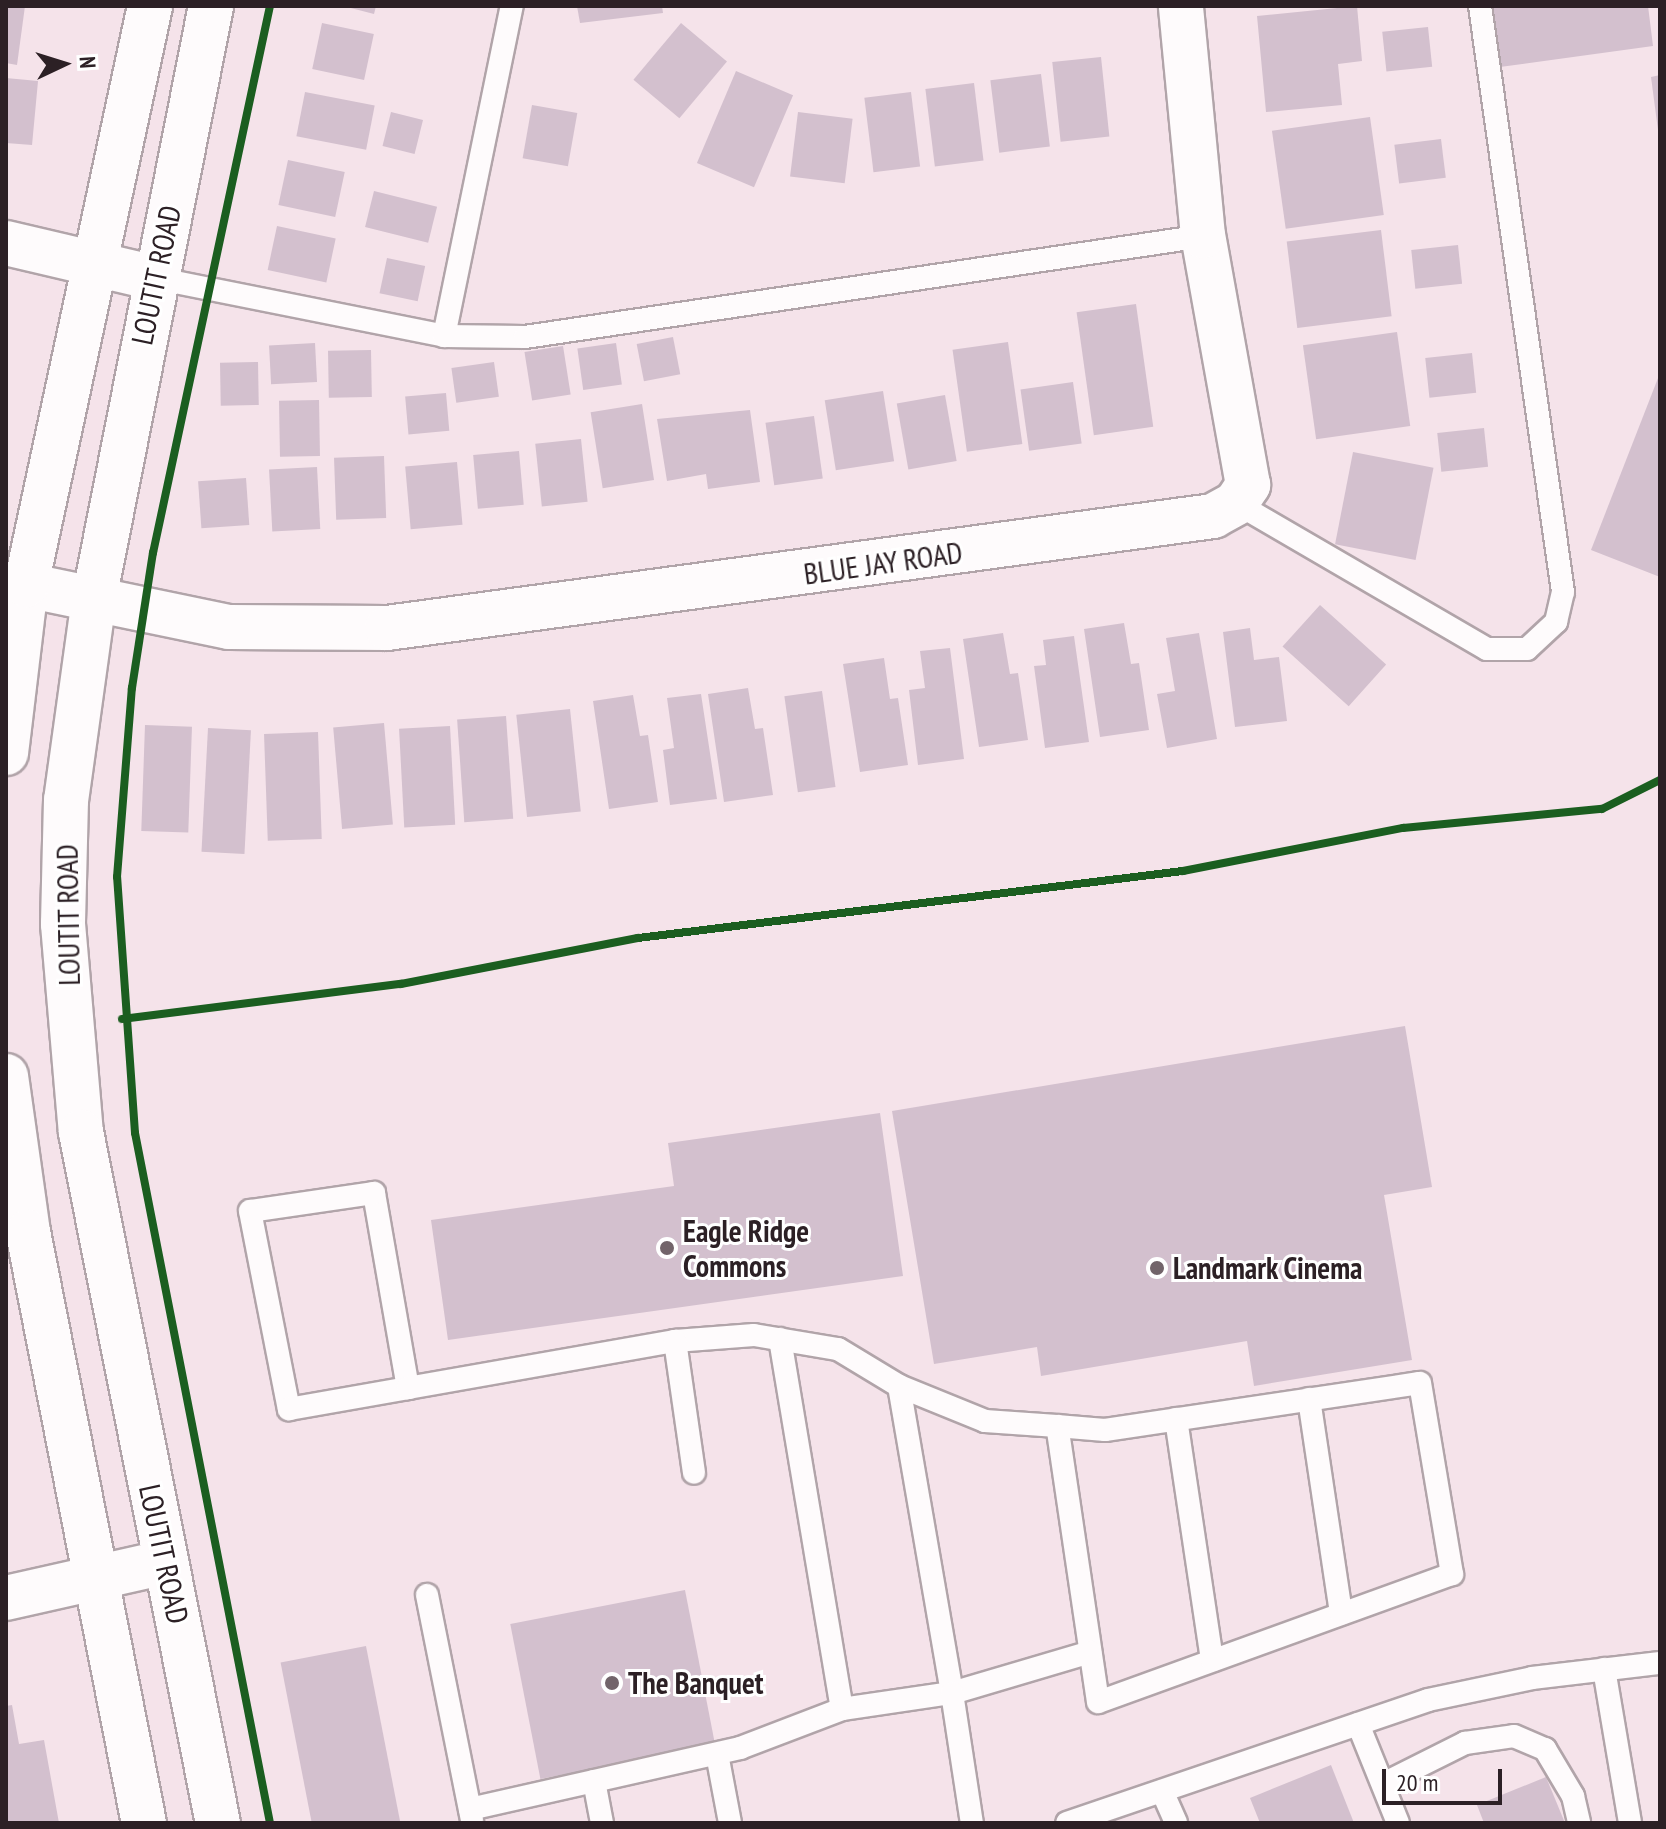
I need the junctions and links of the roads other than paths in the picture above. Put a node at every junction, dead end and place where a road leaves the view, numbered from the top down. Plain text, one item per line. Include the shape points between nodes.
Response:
1 (150, 6) edge
2 (211, 6) edge
3 (512, 6) edge
4 (1181, 6) edge
5 (1480, 6) edge
6 (1203, 236) junction
7 (6, 243) edge
8 (95, 264) junction
9 (155, 278) junction
10 (444, 336) junction
11 (1236, 503) junction
12 (26, 585) junction
13 (94, 599) junction
14 (6, 753) edge
15 (6, 1076) edge
16 (780, 1339) junction
17 (675, 1341) junction
18 (899, 1386) junction
19 (408, 1388) junction
20 (1309, 1399) junction
21 (1176, 1419) junction
22 (1057, 1426) junction
23 (694, 1473) dead end
24 (166, 1562) junction
25 (96, 1581) junction
26 (427, 1595) dead end
27 (6, 1598) edge
28 (1341, 1614) junction
29 (1090, 1652) junction
30 (1212, 1660) junction
31 (1660, 1663) edge
32 (1604, 1669) junction
33 (952, 1693) junction
34 (842, 1709) junction
35 (1358, 1724) junction
36 (717, 1754) junction
37 (594, 1781) junction
38 (1383, 1784) junction
39 (1162, 1791) junction
40 (471, 1816) edge
41 (144, 1823) edge
42 (218, 1823) edge
43 (602, 1823) edge
44 (730, 1823) edge
45 (972, 1823) edge
46 (1067, 1823) edge
47 (1176, 1823) edge
48 (1398, 1823) edge
49 (1579, 1823) edge
50 (1630, 1823) edge

1 - 8 street, LOUTIT ROAD
2 - 9 street, LOUTIT ROAD
3 - 10 lane
4 - 6 street
5 - 11 lane via 1563,592 1556,622 1527,649 1487,649
6 - 10 lane via 525,337
6 - 11 street via 1248,485
7 - 8 street
8 - 9 street
8 - 12 street, LOUTIT ROAD
9 - 10 lane
9 - 13 street, LOUTIT ROAD
11 - 13 street, BLUE JAY ROAD via 1213,516 454,623 229,627
12 - 13 street, BLUE JAY ROAD
12 - 14 street, LOUTIT ROAD
13 - 24 street, LOUTIT ROAD via 66,800 63,924 81,1132
15 - 25 street via 28,1232
16 - 17 lane via 754,1335
16 - 18 lane via 838,1349
16 - 34 lane
17 - 19 lane
17 - 23 lane
18 - 22 lane via 985,1421
18 - 33 lane
19 - 19 lane via 289,1409 250,1211 374,1193
20 - 21 lane
20 - 28 lane
20 - 28 lane via 1420,1383 1452,1574
21 - 22 lane via 1105,1430
21 - 30 lane
22 - 29 lane
24 - 25 street
24 - 42 street, LOUTIT ROAD
25 - 27 street
25 - 41 street
26 - 40 lane
28 - 30 lane
29 - 30 lane via 1098,1702
29 - 33 lane
31 - 32 lane
32 - 35 lane via 1428,1700
32 - 50 lane
33 - 34 lane
33 - 45 lane
34 - 36 lane
35 - 38 lane
35 - 39 lane
36 - 37 lane
36 - 44 lane
37 - 40 lane
37 - 43 lane
38 - 48 lane
38 - 49 lane via 1465,1743 1514,1736 1545,1749 1573,1796
39 - 46 lane
39 - 47 lane

